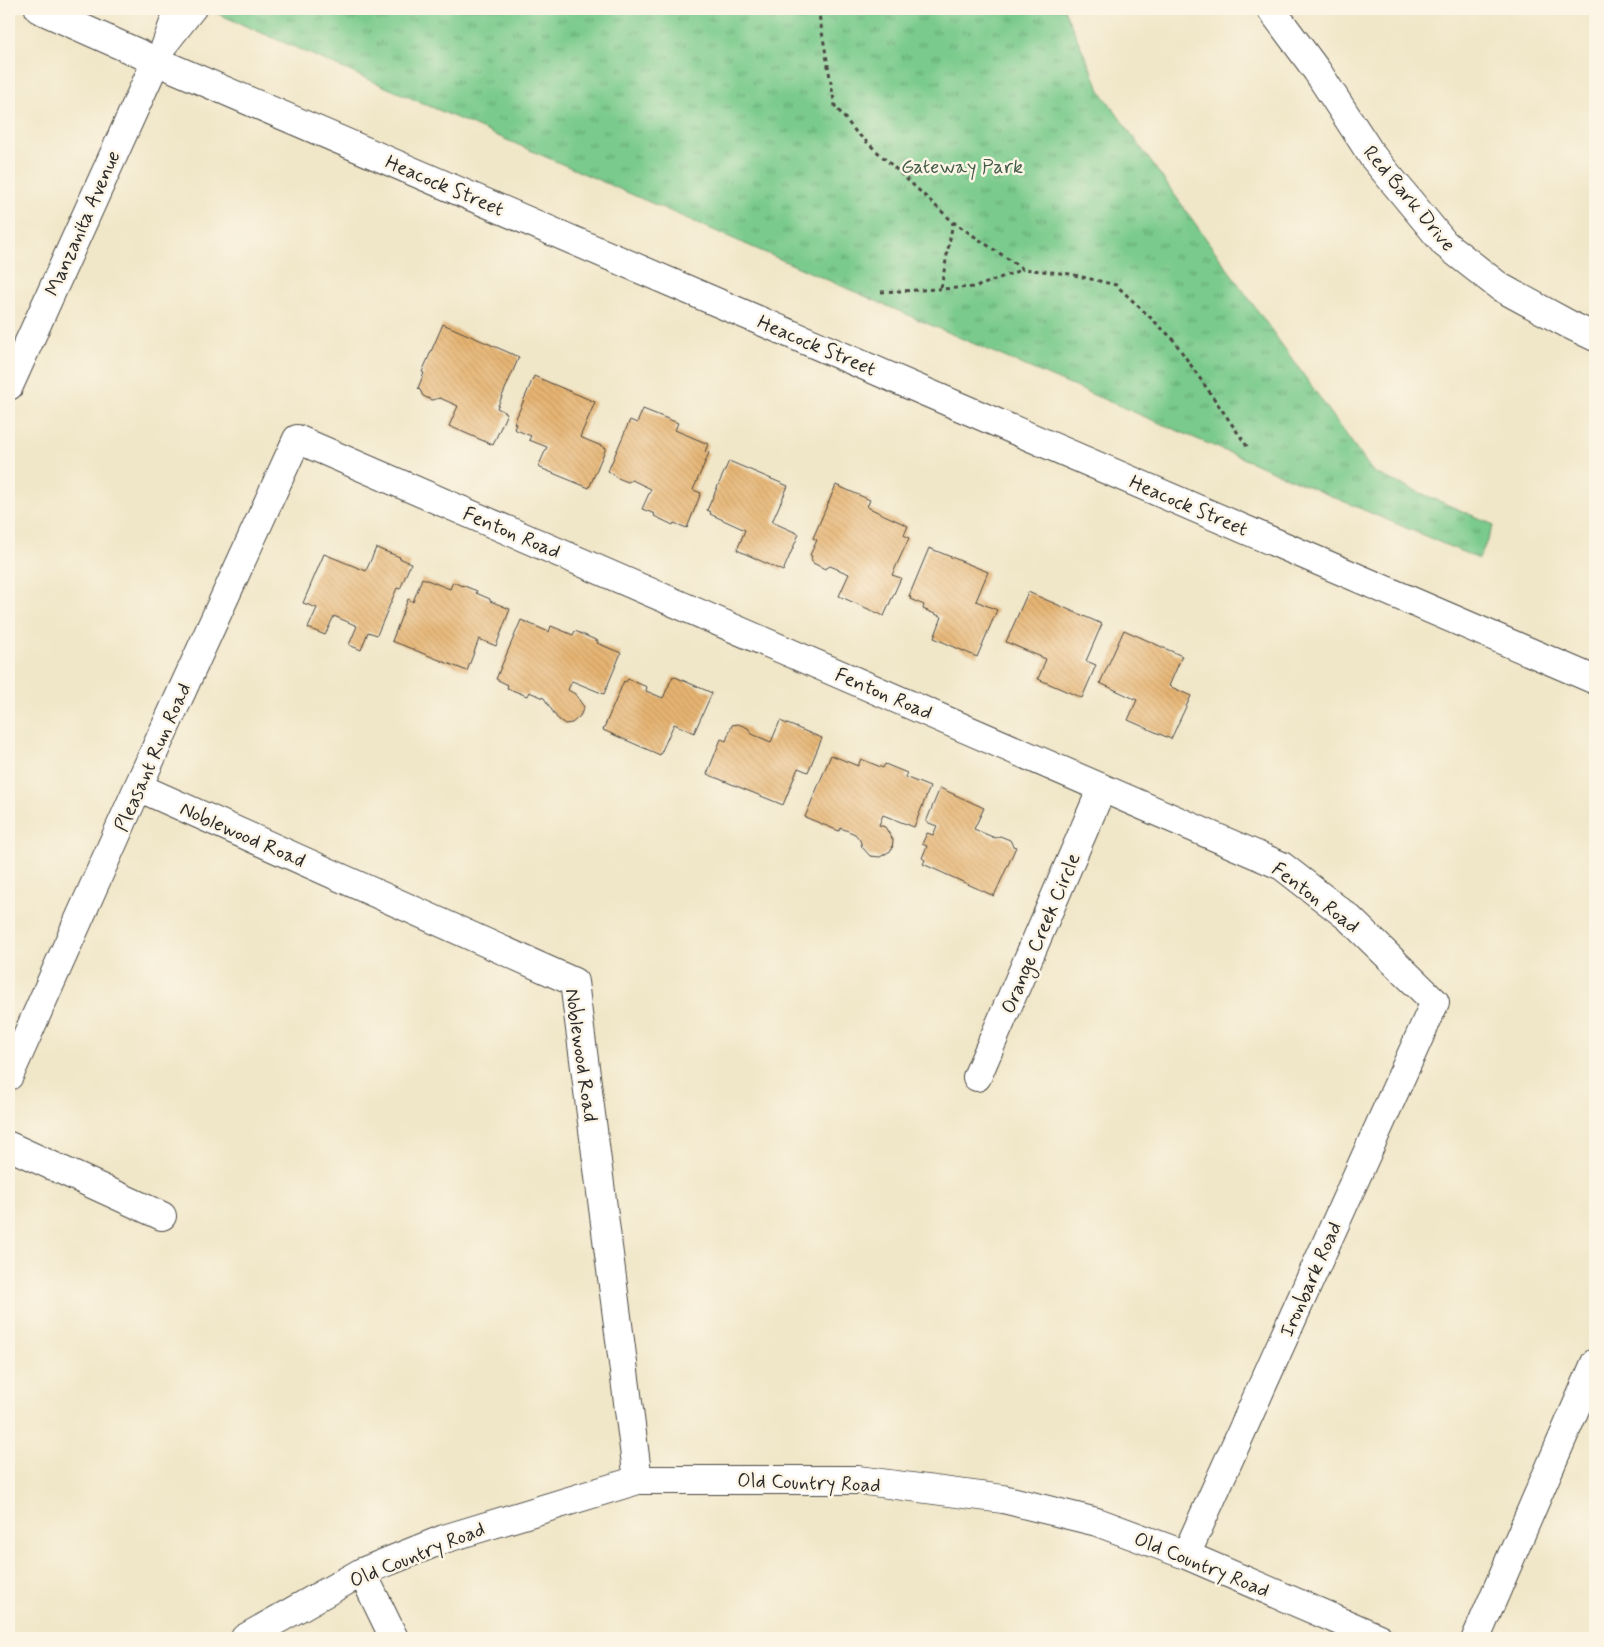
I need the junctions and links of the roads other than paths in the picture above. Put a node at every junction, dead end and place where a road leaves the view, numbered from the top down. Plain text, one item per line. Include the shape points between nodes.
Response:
1 (39, 9) edge
2 (174, 9) edge
3 (197, 9) edge
4 (1271, 9) edge
5 (156, 61) junction
6 (1595, 337) edge
7 (9, 386) edge
8 (298, 439) joint
9 (1595, 680) edge
10 (138, 787) junction
11 (1102, 788) junction
12 (1435, 1002) joint
13 (9, 1076) edge
14 (977, 1077) dead end
15 (9, 1146) edge
16 (162, 1216) dead end
17 (1595, 1363) edge
18 (638, 1480) junction
19 (1186, 1555) junction
20 (362, 1572) junction
21 (245, 1638) edge
22 (394, 1638) edge
23 (1379, 1638) edge
24 (1476, 1638) edge

1 - 5 street, Heacock Street
2 - 5 lane
3 - 5 lane
4 - 6 street, Red Bark Drive via 1317,71 1373,157 1445,244 1500,287
5 - 7 street, Manzanita Avenue
5 - 9 street, Heacock Street
8 - 10 street, Pleasant Run Road
8 - 11 street, Fenton Road
10 - 13 street, Pleasant Run Road
10 - 18 street, Noblewood Road via 574,982
11 - 12 street, Fenton Road via 1282,866 1349,918
11 - 14 street, Orange Creek Circle
12 - 19 street, Ironbark Road
15 - 16 street
17 - 24 street
18 - 19 street, Old Country Road via 858,1480 1003,1499 1097,1522
18 - 20 street, Old Country Road via 444,1538
19 - 23 street, Old Country Road
20 - 21 street, Old Country Road
20 - 22 street

